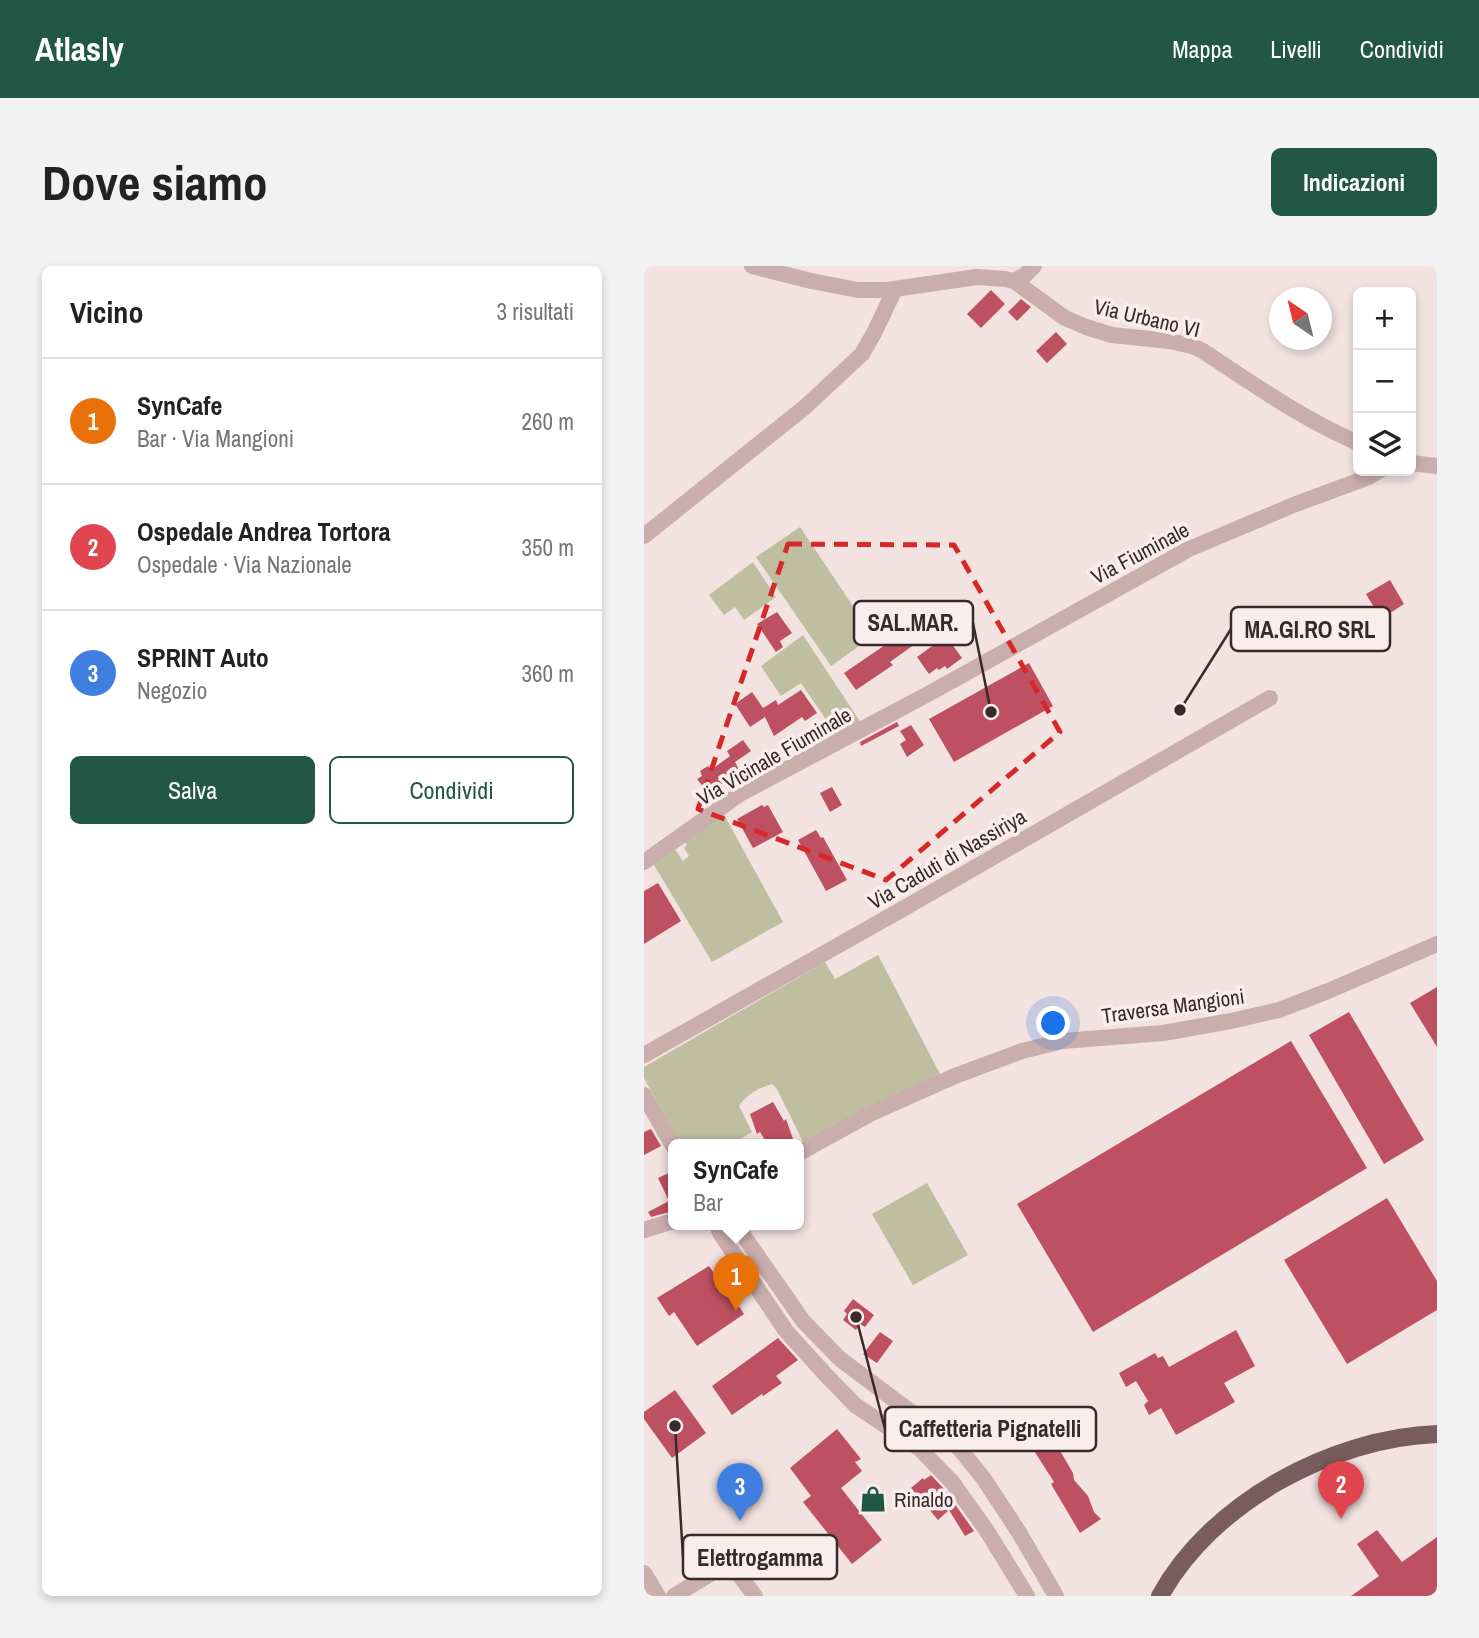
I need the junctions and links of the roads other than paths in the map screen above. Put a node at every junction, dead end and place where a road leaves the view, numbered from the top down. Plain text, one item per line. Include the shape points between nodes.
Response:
1 (752, 266) edge
2 (1034, 266) edge
3 (1014, 281) junction
4 (895, 289) junction
5 (1353, 441) edge
6 (1416, 464) edge
7 (1437, 466) edge
8 (1371, 476) edge
9 (644, 536) edge
10 (930, 692) joint
11 (1270, 698) dead end
12 (644, 862) edge
13 (1437, 944) edge
14 (644, 1055) edge
15 (644, 1095) edge
16 (669, 1139) edge
17 (804, 1150) edge
18 (668, 1223) edge
19 (644, 1230) edge
20 (719, 1230) edge
21 (740, 1230) edge
22 (749, 1242) junction
23 (733, 1253) junction
24 (785, 1295) junction
25 (769, 1306) junction
26 (842, 1360) junction
27 (825, 1375) junction
28 (888, 1396) junction
29 (874, 1418) junction
30 (937, 1431) junction
31 (1437, 1434) edge
32 (920, 1450) junction
33 (1013, 1523) junction
34 (991, 1537) junction
35 (1028, 1549) junction
36 (1005, 1560) junction
37 (644, 1573) edge
38 (658, 1596) edge
39 (674, 1596) edge
40 (755, 1596) edge
41 (1027, 1596) edge
42 (1056, 1596) edge
43 (1160, 1596) edge

1 - 4 street, Via Urbano VI via 858,289
2 - 3 street
3 - 4 street, Via Urbano VI via 977,277
3 - 5 street, Via Urbano VI via 1065,318 1086,327 1203,351 1279,401
4 - 9 street via 862,354 804,407
6 - 7 street
8 - 10 street, Via Fiuminale via 1189,549
10 - 12 street, Via Vicinale Fiuminale via 740,794
11 - 14 street, Via Caduti di Nassiriya
13 - 17 street, Traversa Mangioni via 1279,1010 1163,1033 1063,1041 1022,1051 896,1102
15 - 16 street
18 - 19 street
20 - 23 street
21 - 22 street
22 - 23 street via 744,1251
22 - 24 street
23 - 25 street
24 - 25 street via 781,1306
24 - 26 street via 803,1321
25 - 27 street
26 - 27 street via 842,1375
26 - 28 street
27 - 29 street
28 - 29 street via 887,1410
28 - 30 street
29 - 32 street
30 - 32 street via 937,1447
30 - 33 street via 959,1448
31 - 43 main road via 1375,1443 1327,1457 1269,1486 1205,1538
32 - 34 street via 952,1482
33 - 34 street via 999,1525
33 - 35 street
34 - 36 street
35 - 36 street via 1020,1560
35 - 42 street
36 - 41 street
37 - 38 street
39 - 40 street via 715,1571 730,1569

